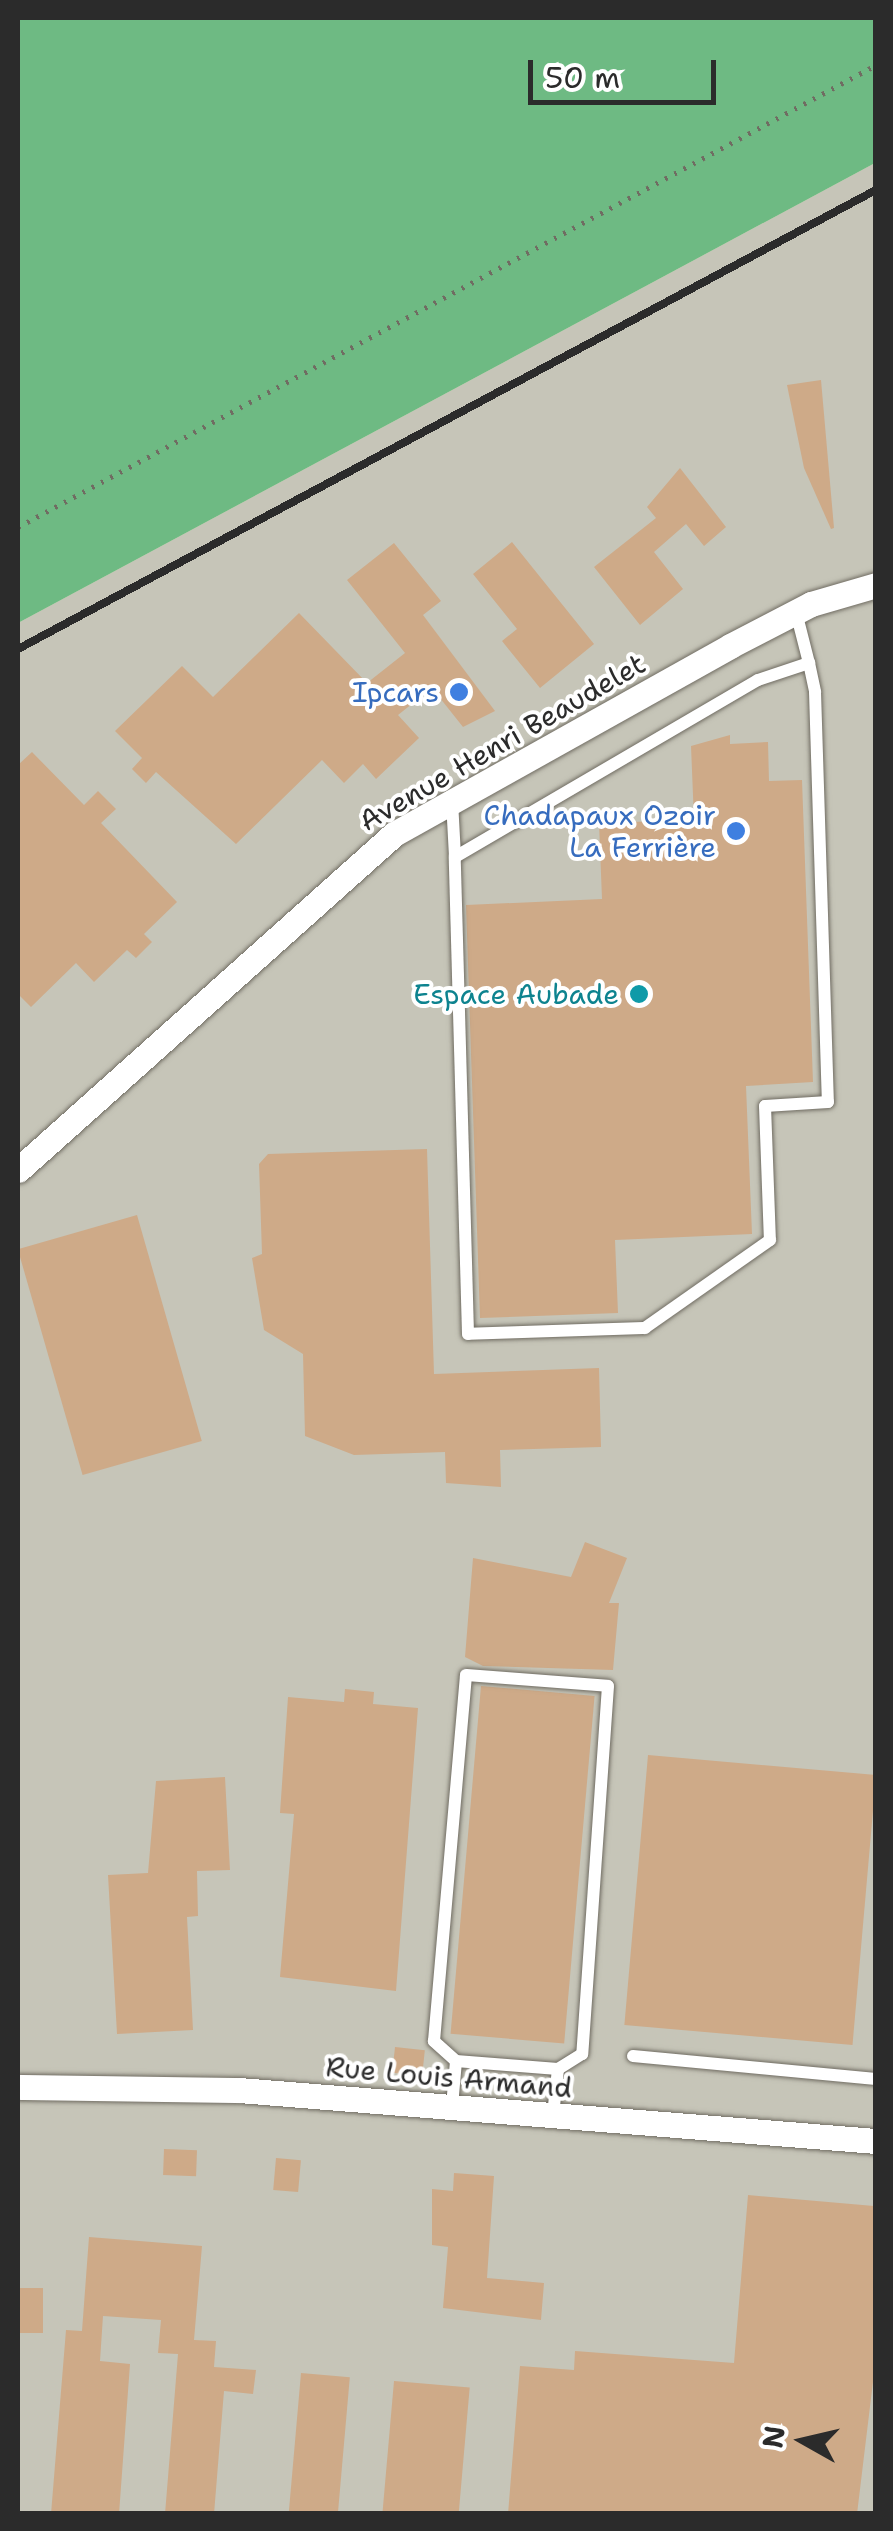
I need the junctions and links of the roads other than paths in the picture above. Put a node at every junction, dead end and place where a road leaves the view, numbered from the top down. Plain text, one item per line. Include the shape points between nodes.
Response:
1 (876, 584) edge
2 (796, 612) junction
3 (809, 663) junction
4 (452, 801) junction
5 (455, 857) junction
6 (18, 1170) edge
7 (633, 2056) dead end
8 (456, 2061) junction
9 (558, 2069) junction
10 (876, 2079) edge
11 (18, 2087) edge
12 (452, 2106) junction
13 (553, 2115) junction
14 (876, 2142) edge

1 - 2 street, Avenue Henri Beaudelet
2 - 3 lane
2 - 4 street, Avenue Henri Beaudelet
3 - 5 lane via 758,680
3 - 5 lane via 828,1102 766,1106 770,1240 646,1328 468,1334
4 - 5 lane
4 - 6 street, Avenue Henri Beaudelet via 335,882 90,1114
7 - 10 lane
8 - 9 lane
8 - 9 lane via 434,2041 466,1675 608,1686 582,2054
8 - 12 lane
9 - 13 lane
11 - 12 street, Rue Louis Armand via 138,2085
12 - 13 street, Rue Louis Armand
13 - 14 street, Rue Louis Armand

